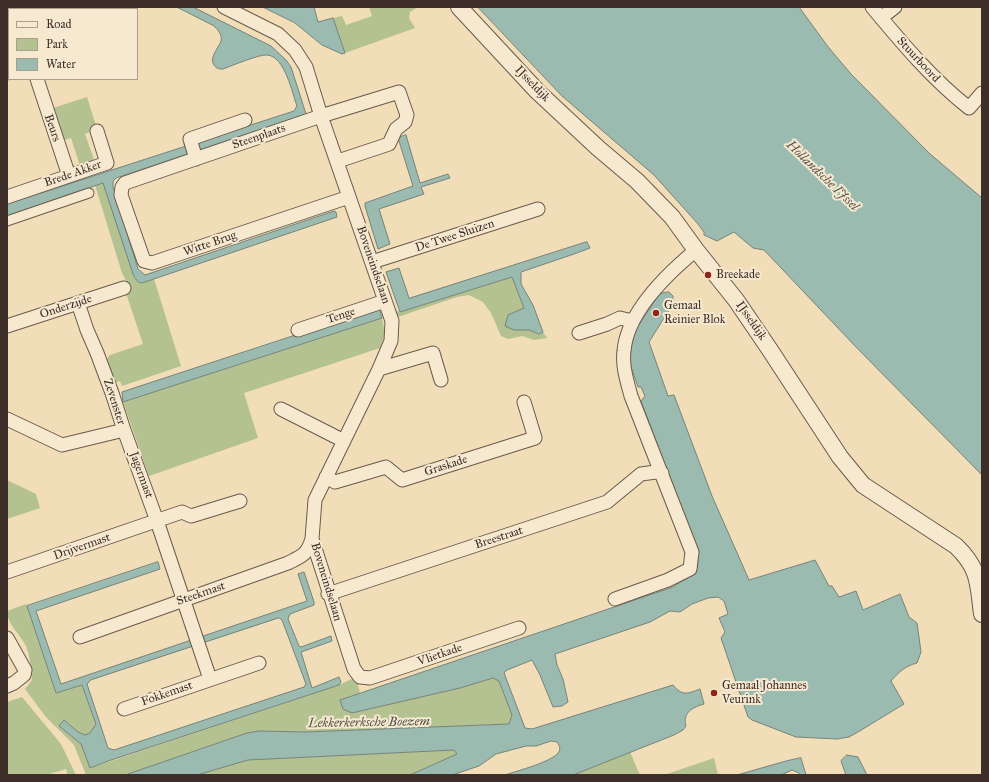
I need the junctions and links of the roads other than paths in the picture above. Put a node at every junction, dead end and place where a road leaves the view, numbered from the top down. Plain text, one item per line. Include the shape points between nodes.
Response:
1 (224, 7) edge
2 (459, 7) edge
3 (872, 7) edge
4 (895, 7) edge
5 (881, 18) junction
6 (37, 80) edge
7 (982, 93) edge
8 (321, 116) junction
9 (244, 120) dead end
10 (97, 131) dead end
11 (191, 147) junction
12 (338, 161) junction
13 (69, 176) junction
14 (122, 187) joint
15 (89, 194) dead end
16 (7, 197) edge
17 (349, 197) junction
18 (538, 209) dead end
19 (7, 221) edge
20 (696, 250) junction
21 (372, 262) junction
22 (124, 288) dead end
23 (385, 301) junction
24 (78, 303) junction
25 (632, 321) junction
26 (7, 326) edge
27 (298, 330) dead end
28 (579, 333) dead end
29 (379, 369) junction
30 (441, 380) dead end
31 (524, 402) dead end
32 (281, 409) dead end
33 (7, 419) edge
34 (124, 430) junction
35 (344, 441) junction
36 (662, 473) junction
37 (326, 477) junction
38 (240, 501) dead end
39 (157, 521) junction
40 (312, 539) junction
41 (7, 572) edge
42 (328, 594) junction
43 (184, 599) junction
44 (615, 599) dead end
45 (982, 614) edge
46 (519, 628) dead end
47 (80, 637) dead end
48 (7, 638) edge
49 (259, 663) dead end
50 (360, 677) joint
51 (210, 679) junction
52 (7, 686) edge
53 (124, 709) dead end

1 - 8 street, Boveneindselaan via 278,34 295,50 306,67
2 - 20 street, IJsseldijk via 538,92 637,181 672,217
3 - 5 street, Stuurboord
4 - 5 street
5 - 7 street, Stuurboord via 949,93 969,108
6 - 13 street, Beurs
8 - 11 street, Steenplaats
8 - 12 street, Boveneindselaan
8 - 12 street via 399,92 407,115 389,144
9 - 11 street, Steenplaats
10 - 13 street, Brede Akker via 108,163
11 - 14 street, Steenplaats
12 - 17 street, Boveneindselaan
13 - 16 street, Brede Akker
14 - 17 street, Witte Brug via 121,195 144,260 152,263
15 - 19 street, Brede Akker
17 - 21 street, Boveneindselaan
18 - 21 street, De Twee Sluizen
20 - 25 street via 664,280
20 - 45 street, IJsseldijk via 736,300 840,457 863,485 956,546 965,555 977,576
21 - 23 street, Boveneindselaan
22 - 24 street, Onderzijde
23 - 27 street, Tenge
23 - 29 street, Boveneindselaan via 392,321 391,341
24 - 26 street, Onderzijde
24 - 34 street, Zevenster
25 - 28 street via 620,318
25 - 36 street via 623,352 626,379
29 - 30 street via 433,353
29 - 35 street, Boveneindselaan
31 - 37 street, Graskade via 535,438 402,480 386,467 335,482
32 - 35 street
33 - 34 street, Zevenster via 62,445
34 - 39 street, Jagermast
35 - 37 street, Boveneindselaan
36 - 42 street, Breestraat via 641,474 607,502
36 - 44 street via 692,552 690,569 668,580
37 - 40 street, Boveneindselaan via 315,500
38 - 39 street via 192,516 182,512
39 - 41 street, Drijvermast
39 - 43 street, Jagermast
40 - 42 street, Boveneindselaan
40 - 43 street, Steekmast via 308,550 297,559
42 - 50 street, Boveneindselaan via 354,669
43 - 47 street, Steekmast
43 - 51 street
46 - 50 street, Vlietkade via 370,678
48 - 52 street via 25,670 24,675
49 - 51 street, Fokkemast
51 - 53 street, Fokkemast

